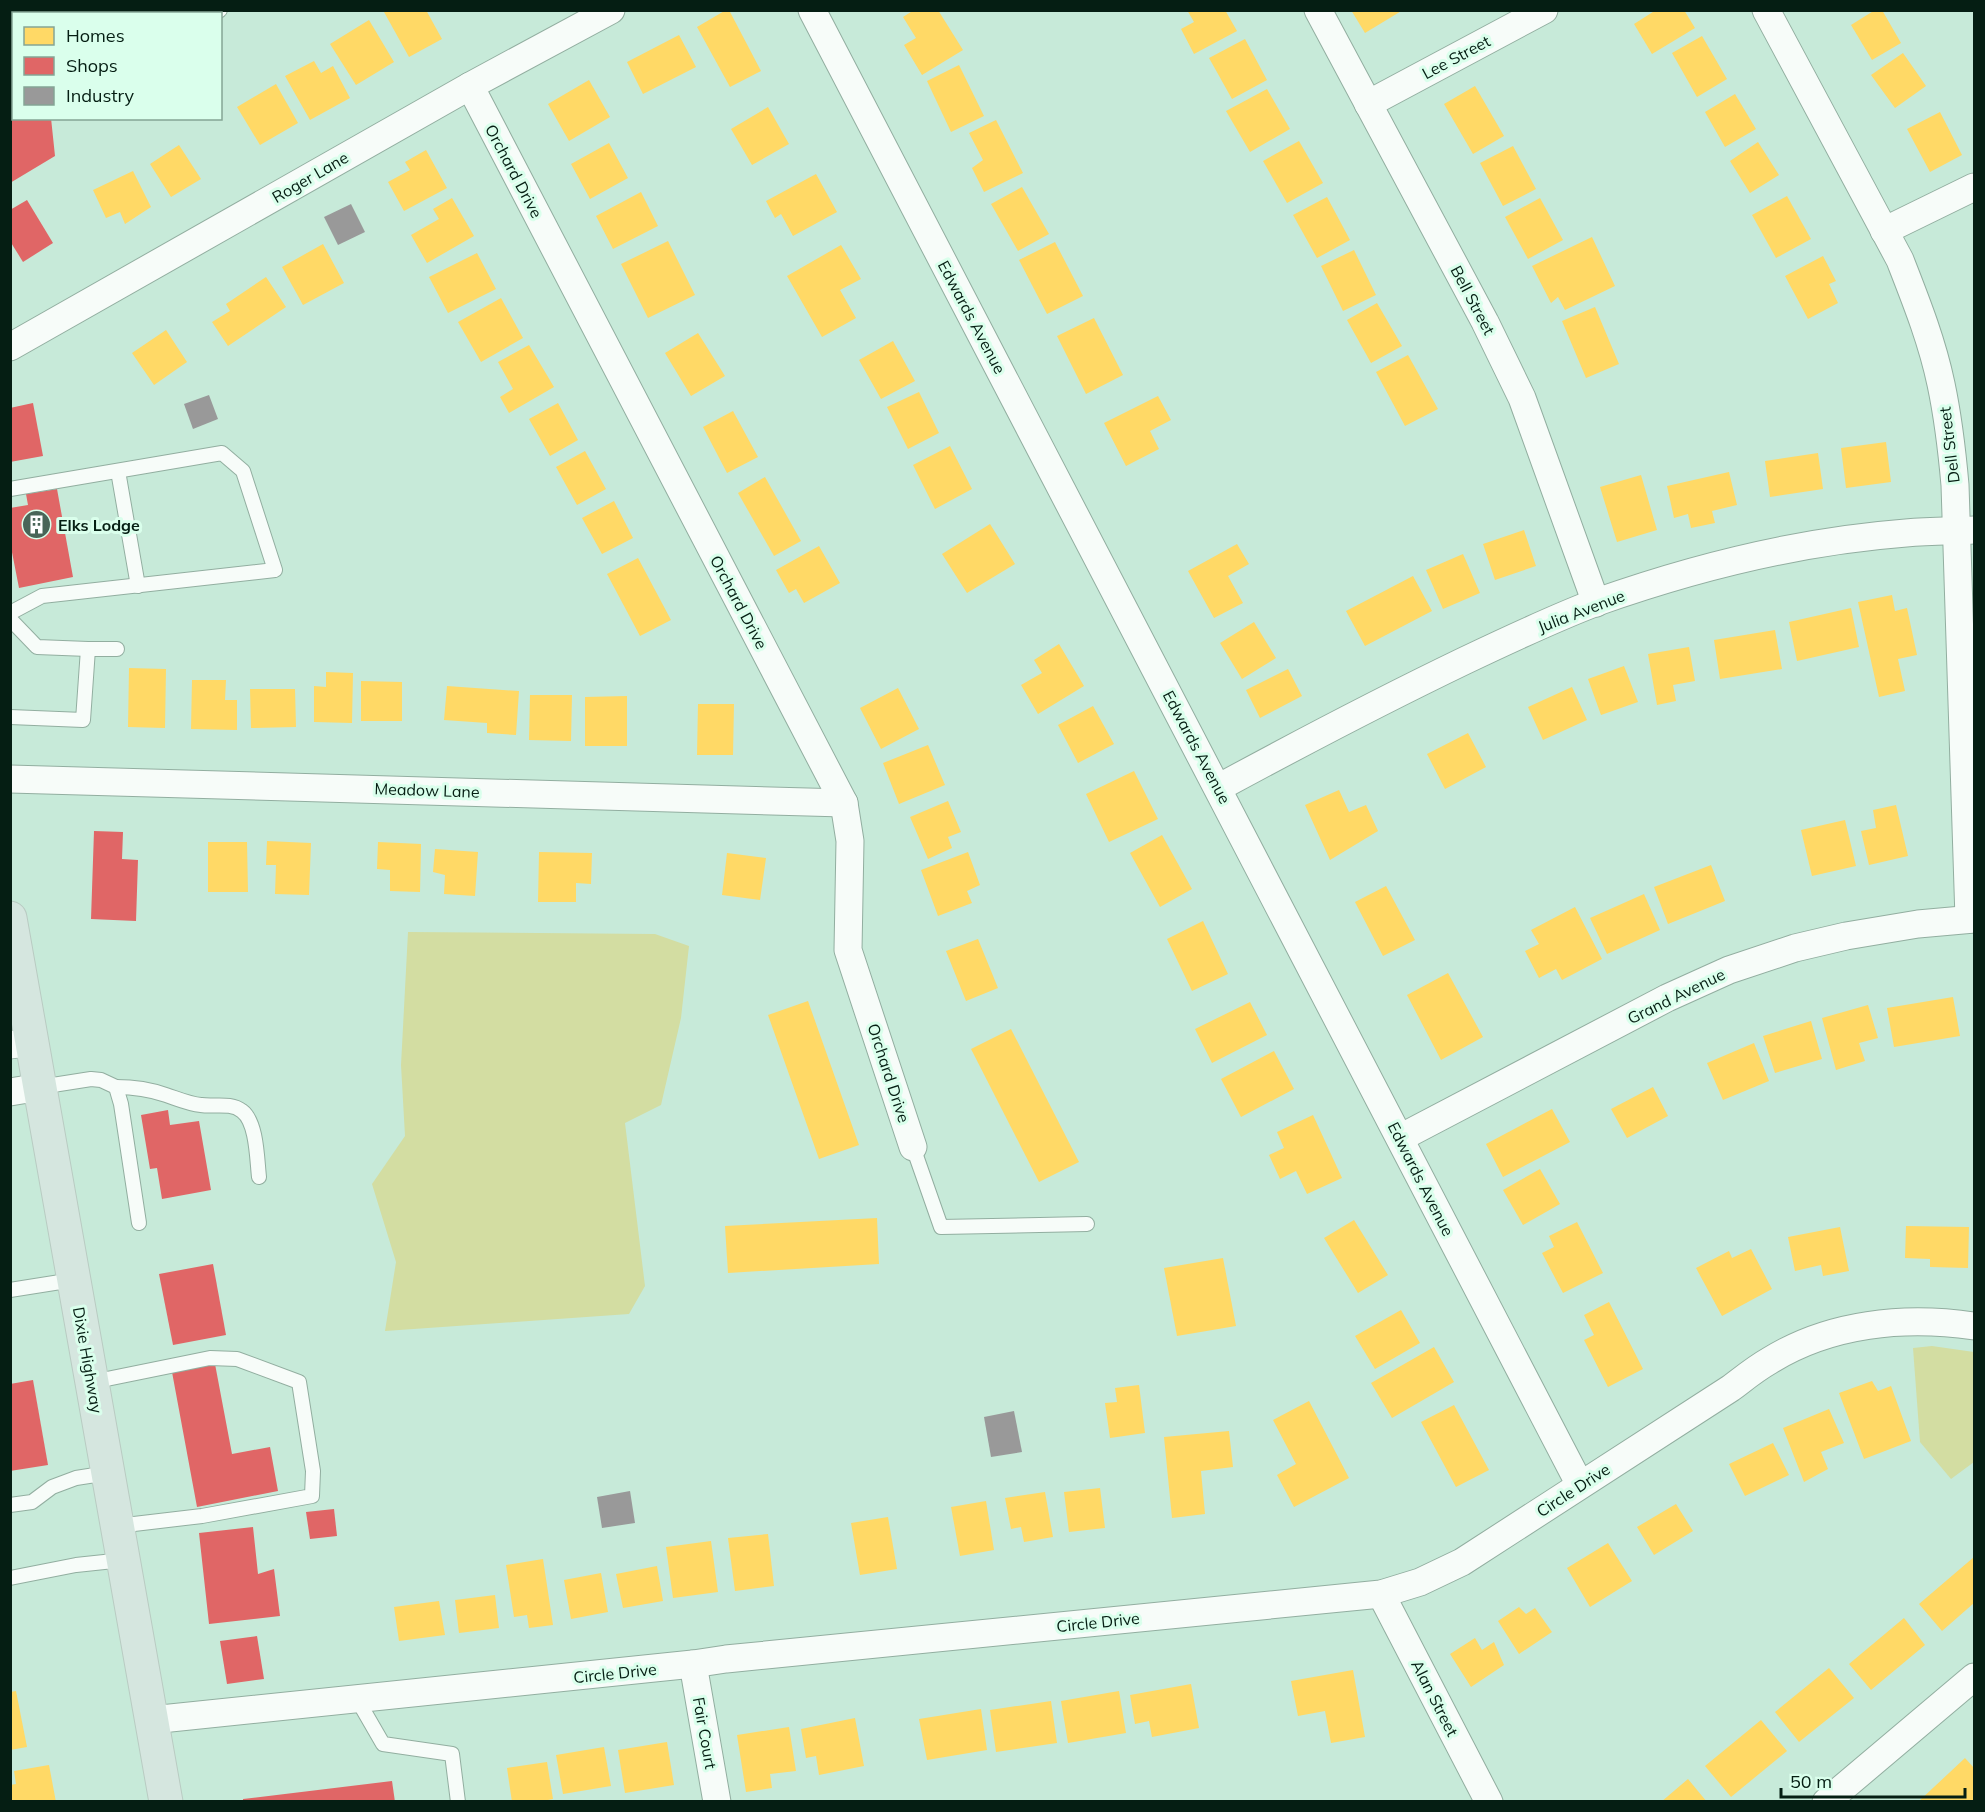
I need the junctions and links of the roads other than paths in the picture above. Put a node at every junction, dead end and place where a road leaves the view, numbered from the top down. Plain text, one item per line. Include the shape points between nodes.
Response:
1 (220, 10) edge
2 (610, 10) edge
3 (812, 10) edge
4 (1318, 10) edge
5 (1544, 10) edge
6 (1766, 10) edge
7 (214, 12) edge
8 (470, 86) junction
9 (1368, 104) junction
10 (1974, 187) edge
11 (1884, 231) junction
12 (10, 346) edge
13 (118, 471) junction
14 (10, 489) edge
15 (1965, 530) edge
16 (138, 586) junction
17 (1596, 603) junction
18 (10, 613) edge
19 (10, 619) edge
20 (88, 649) junction
21 (117, 649) dead end
22 (10, 717) edge
23 (10, 779) edge
24 (1218, 788) junction
25 (844, 803) junction
26 (10, 918) edge
27 (1972, 919) edge
28 (21, 1043) edge
29 (116, 1087) junction
30 (26, 1090) edge
31 (1400, 1138) junction
32 (913, 1147) joint
33 (259, 1177) dead end
34 (139, 1223) dead end
35 (1086, 1224) dead end
36 (74, 1280) junction
37 (10, 1290) edge
38 (1974, 1326) edge
39 (92, 1382) junction
40 (108, 1473) junction
41 (1580, 1485) junction
42 (10, 1505) edge
43 (117, 1526) junction
44 (123, 1560) junction
45 (10, 1578) edge
46 (1381, 1594) junction
47 (693, 1664) junction
48 (1974, 1677) edge
49 (357, 1699) junction
50 (152, 1720) junction
51 (165, 1802) edge
52 (458, 1802) edge
53 (717, 1802) edge
54 (1489, 1802) edge
55 (1826, 1802) edge

1 - 7 lane
2 - 8 street, Roger Lane
3 - 24 street, Edwards Avenue
4 - 9 street, Bell Street
5 - 9 street, Lee Street
6 - 11 street, Dell Street
8 - 12 street, Roger Lane
8 - 25 street, Orchard Drive
9 - 17 street, Bell Street via 1522,398
10 - 11 street
11 - 15 street, Dell Street via 1916,302 1941,382
13 - 14 lane
13 - 16 lane
13 - 16 lane via 222,453 243,471 275,570
15 - 17 street, Julia Avenue via 1861,538 1770,553 1681,575
15 - 27 street, Dell Street
16 - 18 lane via 42,596
17 - 24 street, Julia Avenue via 1421,682
19 - 20 lane via 38,647
20 - 21 lane
20 - 22 lane via 83,720
23 - 25 street, Meadow Lane
24 - 31 street, Edwards Avenue
25 - 32 street, Orchard Drive via 850,841 848,950
26 - 28 main road, Dixie Highway
27 - 31 street, Grand Avenue via 1846,936 1729,970
28 - 30 main road, Dixie Highway
29 - 30 lane via 91,1079
29 - 33 lane via 136,1087 186,1102 243,1111 253,1127
29 - 34 lane
30 - 36 main road, Dixie Highway
31 - 41 street, Edwards Avenue
32 - 35 lane via 941,1227
36 - 37 lane
36 - 39 main road, Dixie Highway
38 - 41 street, Circle Drive via 1918,1321 1858,1327 1824,1336 1769,1361
39 - 40 main road, Dixie Highway
39 - 43 lane via 210,1358 237,1359 299,1382 313,1471 312,1496 202,1516
40 - 42 lane via 76,1478 52,1487 32,1502
40 - 43 main road, Dixie Highway
41 - 46 street, Circle Drive via 1462,1562 1420,1582
43 - 44 main road, Dixie Highway
44 - 45 lane
44 - 50 main road, Dixie Highway
46 - 47 street, Circle Drive
46 - 54 street, Alan Street
47 - 49 street, Circle Drive
47 - 53 street, Fair Court
48 - 55 street
49 - 50 street, Circle Drive
49 - 52 lane via 383,1744 452,1754
50 - 51 main road, Dixie Highway

